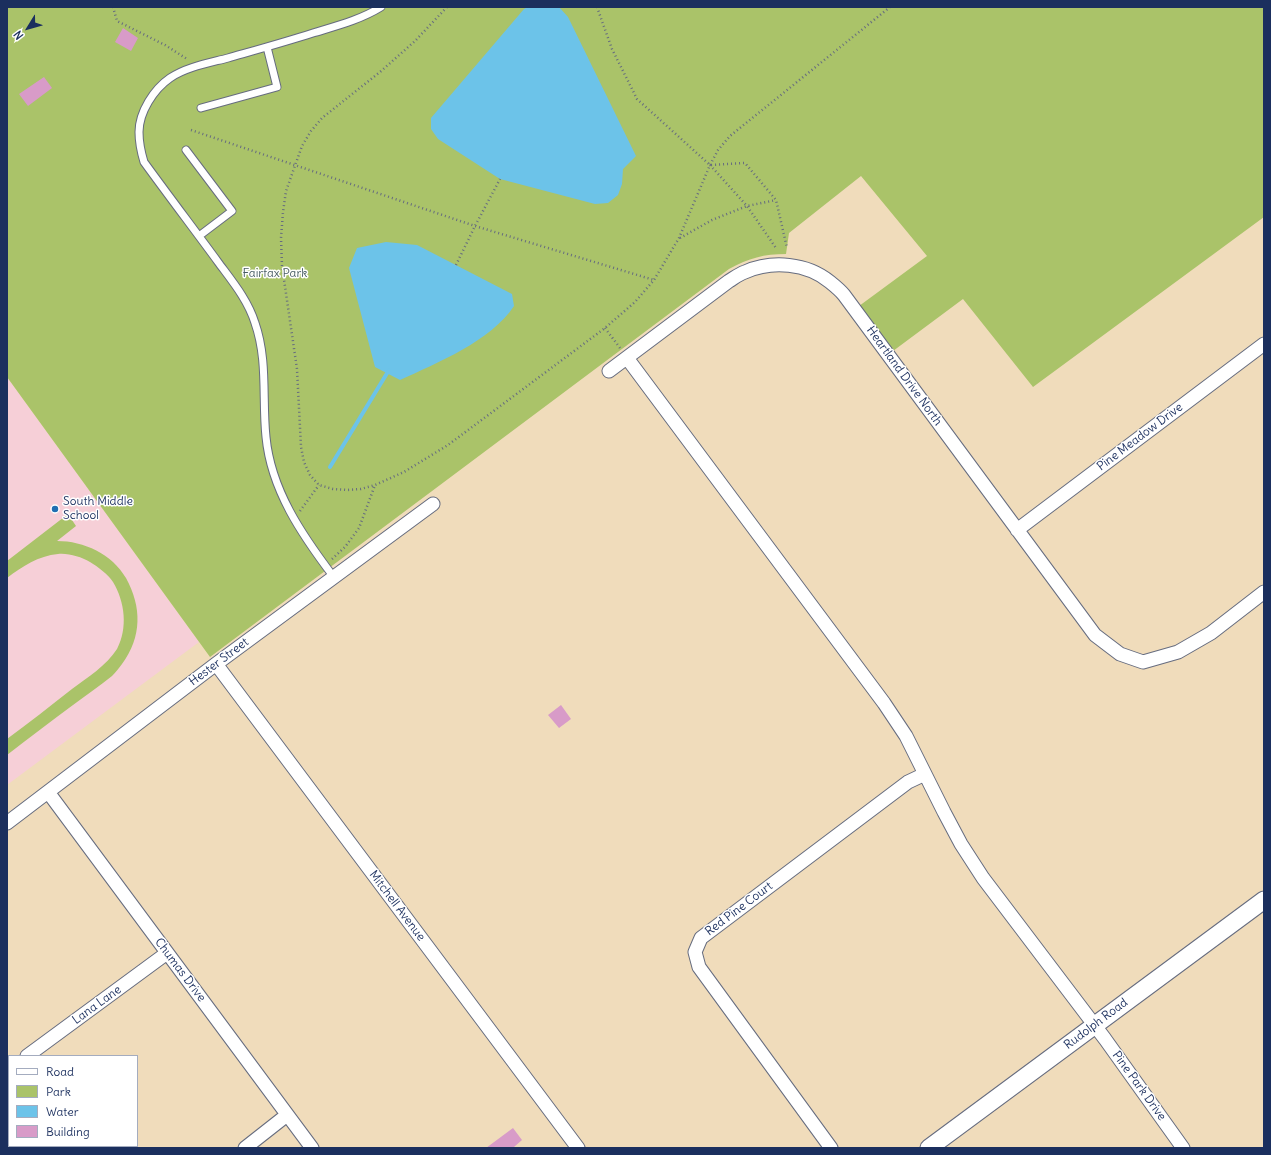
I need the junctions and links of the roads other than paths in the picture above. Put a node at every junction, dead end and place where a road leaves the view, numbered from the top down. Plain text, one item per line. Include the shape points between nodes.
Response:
1 (381, 7) edge
2 (267, 47) junction
3 (201, 108) dead end
4 (186, 150) dead end
5 (199, 236) junction
6 (1264, 344) edge
7 (627, 358) junction
8 (609, 371) dead end
9 (433, 504) dead end
10 (1017, 530) junction
11 (334, 576) junction
12 (1264, 592) edge
13 (216, 664) junction
14 (925, 774) junction
15 (48, 792) junction
16 (7, 823) edge
17 (1264, 900) edge
18 (167, 953) junction
19 (1094, 1026) junction
20 (28, 1055) edge
21 (287, 1115) junction
22 (244, 1148) edge
23 (312, 1148) edge
24 (578, 1148) edge
25 (831, 1148) edge
26 (929, 1148) edge
27 (1183, 1148) edge

1 - 2 lane via 354,21
2 - 3 lane via 277,87
2 - 5 lane via 198,66 170,78 158,89 143,114 139,130 144,162
4 - 5 lane via 232,211
5 - 11 lane via 243,297 255,323 262,349 266,436 274,478 294,519
6 - 10 street, Pine Meadow Drive
7 - 8 street, Heartland Drive North
7 - 10 street, Heartland Drive North via 745,271 783,264 814,272 830,281 844,295
7 - 14 street, Pine Park Drive via 884,702 906,736
9 - 11 street, Hester Street
10 - 12 street, Heartland Drive North via 1095,635 1120,654 1143,662 1178,652 1211,633
11 - 13 street, Hester Street
13 - 15 street, Hester Street
13 - 24 street, Mitchell Avenue
14 - 19 street, Pine Park Drive via 961,844 983,878
14 - 25 street, Red Pine Court via 908,782 700,938 695,952 699,967
15 - 16 street, Hester Street
15 - 18 street, Chumas Drive
17 - 19 street, Rudolph Road
18 - 20 street, Lana Lane
18 - 21 street, Chumas Drive
19 - 26 street, Rudolph Road
19 - 27 street, Pine Park Drive
21 - 22 street
21 - 23 street, Chumas Drive

